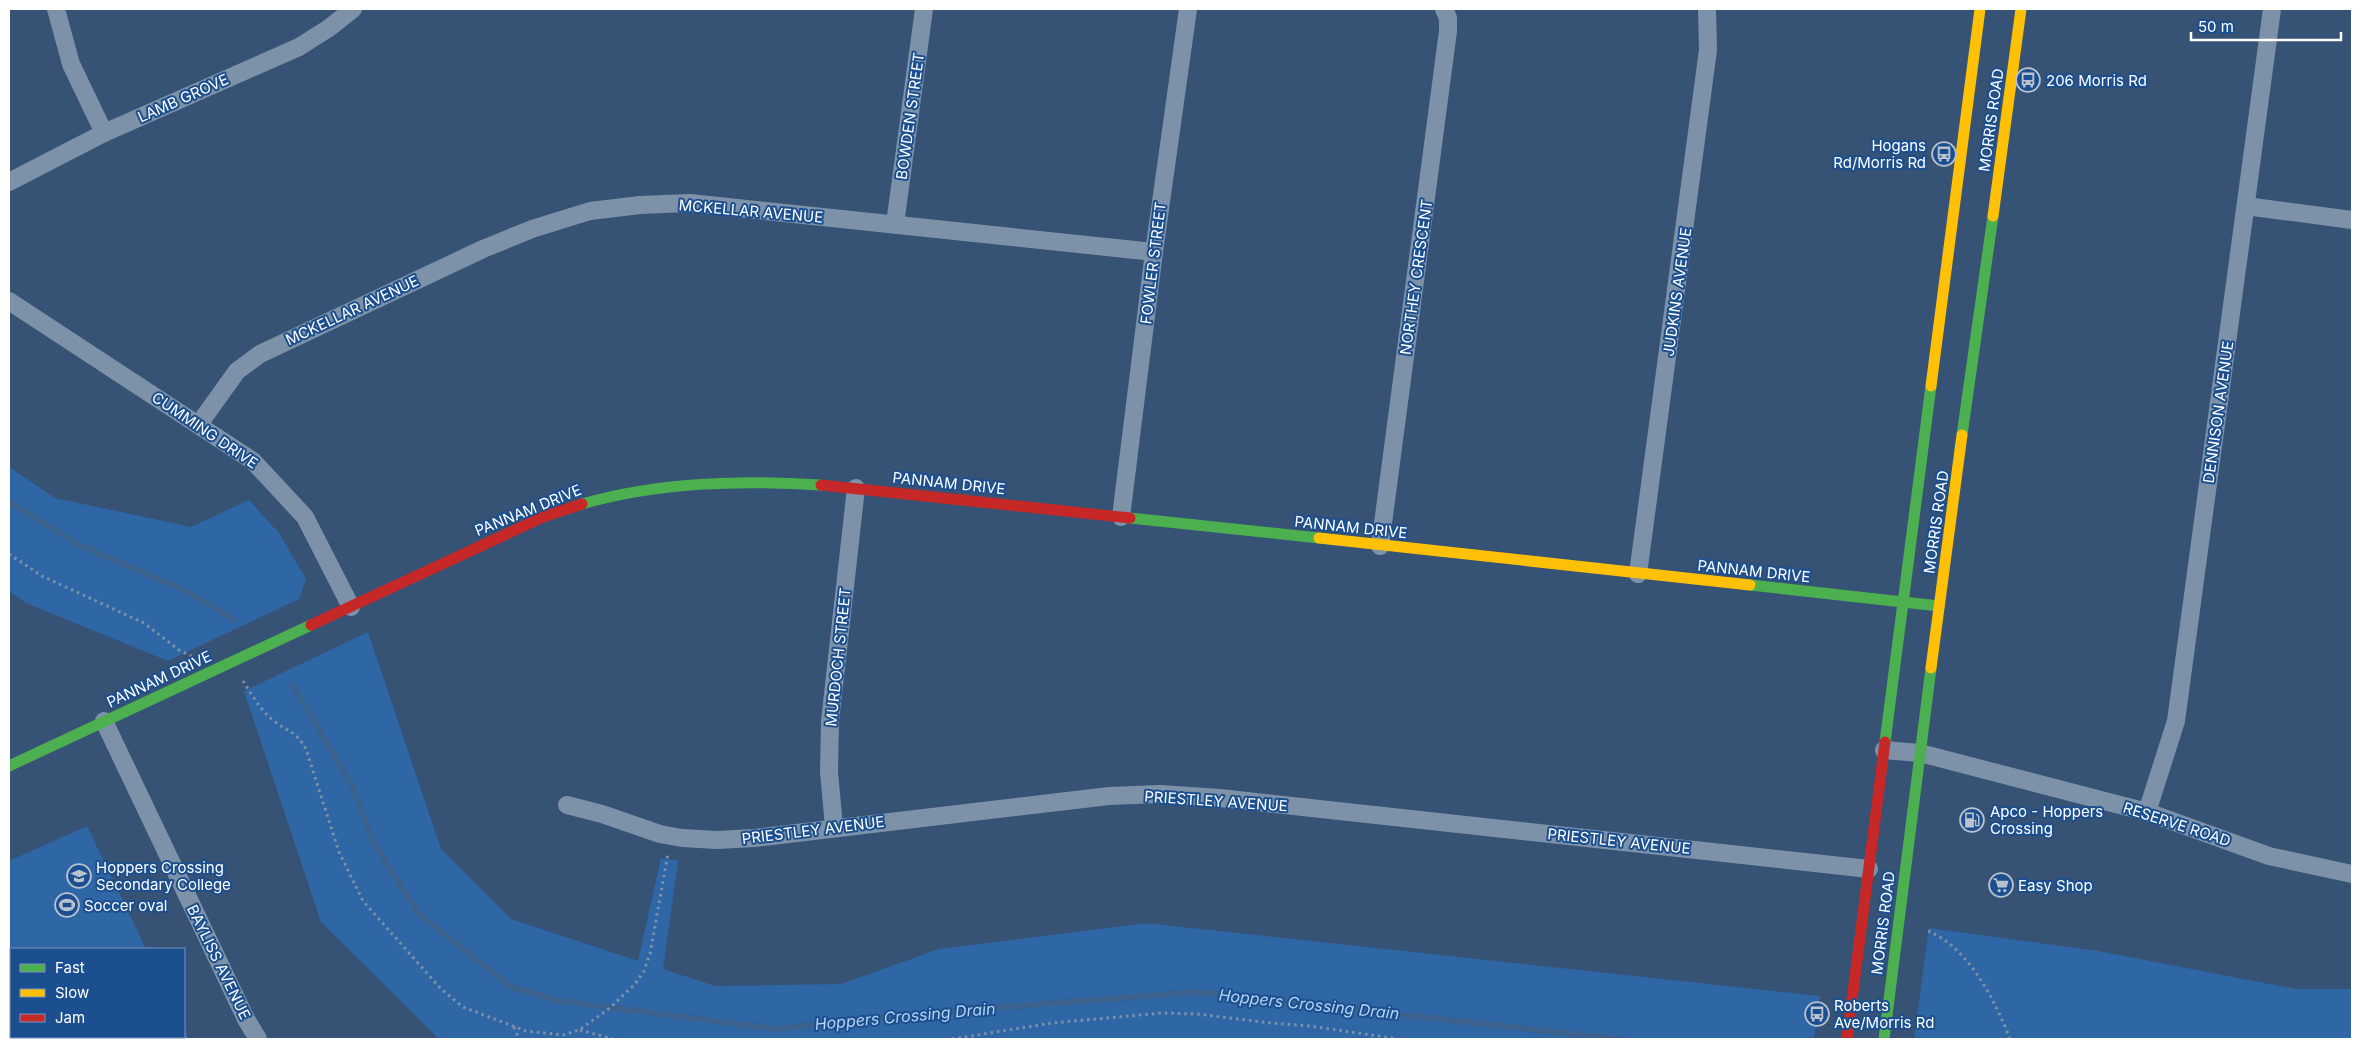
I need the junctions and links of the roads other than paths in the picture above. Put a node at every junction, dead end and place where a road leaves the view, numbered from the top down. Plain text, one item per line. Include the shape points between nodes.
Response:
1 (56, 9) edge
2 (353, 9) edge
3 (924, 9) edge
4 (1188, 9) edge
5 (1444, 9) edge
6 (1707, 9) edge
7 (1980, 9) edge
8 (2021, 9) edge
9 (2272, 9) edge
10 (104, 133) junction
11 (9, 182) edge
12 (2246, 206) junction
13 (2352, 220) edge
14 (895, 224) junction
15 (1154, 252) junction
16 (9, 302) edge
17 (199, 424) junction
18 (856, 488) junction
19 (1121, 517) junction
20 (1380, 546) junction
21 (1638, 574) junction
22 (1902, 602) junction
23 (351, 606) junction
24 (1939, 606) junction
25 (104, 721) junction
26 (1884, 750) junction
27 (1920, 753) junction
28 (9, 766) edge
29 (567, 805) dead end
30 (2147, 812) junction
31 (834, 827) junction
32 (1869, 869) junction
33 (2352, 874) edge
34 (258, 1039) edge
35 (1847, 1039) edge
36 (1884, 1039) edge

1 - 10 street via 71,64
2 - 10 street, LAMB GROVE via 299,47
3 - 14 street, BOWDEN STREET
4 - 15 street, FOWLER STREET
5 - 20 street, NORTHEY CRESCENT via 1448,31
6 - 21 street, JUDKINS AVENUE via 1707,60
7 - 22 street, MORRIS ROAD
8 - 24 street, MORRIS ROAD
9 - 12 street, DENNISON AVENUE
10 - 11 street, LAMB GROVE
12 - 13 street
12 - 30 street, DENNISON AVENUE via 2176,721
14 - 15 street, MCKELLAR AVENUE
14 - 17 street, MCKELLAR AVENUE via 690,203 590,211 483,249 260,354 237,371
15 - 19 street, FOWLER STREET
16 - 17 street, CUMMING DRIVE
17 - 23 street, CUMMING DRIVE via 253,461 305,517
18 - 19 street, PANNAM DRIVE
18 - 23 street, PANNAM DRIVE via 756,481 671,486 594,500 497,537
18 - 31 street, MURDOCH STREET via 830,722 829,772
19 - 20 street, PANNAM DRIVE
20 - 21 street, PANNAM DRIVE
21 - 22 street, PANNAM DRIVE
22 - 24 street, PANNAM DRIVE
22 - 26 street, MORRIS ROAD
23 - 25 street, PANNAM DRIVE
24 - 27 street, MORRIS ROAD
25 - 28 street, PANNAM DRIVE
25 - 34 street, BAYLISS AVENUE
26 - 27 street, RESERVE ROAD
26 - 32 street, MORRIS ROAD
27 - 30 street, RESERVE ROAD
27 - 36 street, MORRIS ROAD
29 - 31 street, PRIESTLEY AVENUE via 682,838 755,838
30 - 33 street, RESERVE ROAD via 2268,856
31 - 32 street, PRIESTLEY AVENUE via 1109,796 1160,794
32 - 35 street, MORRIS ROAD

